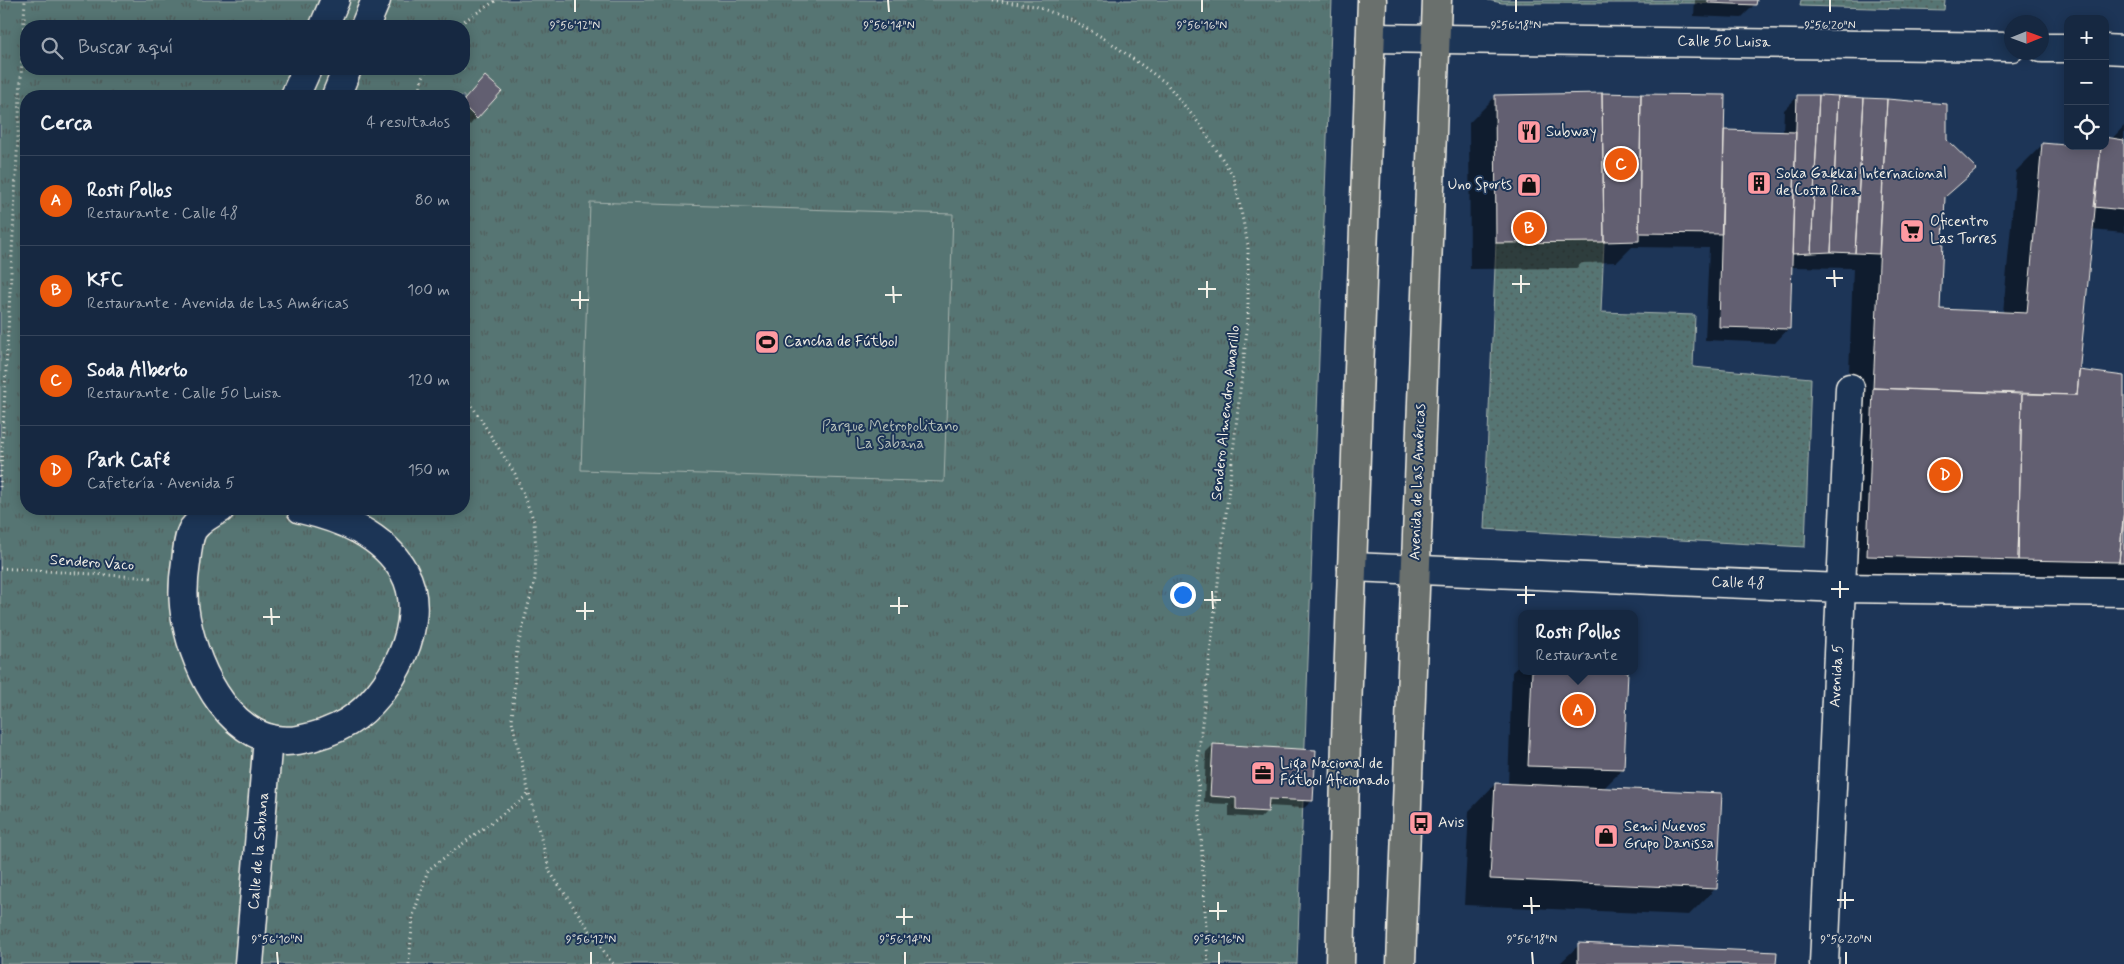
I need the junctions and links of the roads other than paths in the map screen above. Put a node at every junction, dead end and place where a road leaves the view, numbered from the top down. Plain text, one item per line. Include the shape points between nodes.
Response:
1 (335, 0) edge
2 (376, 0) edge
3 (1372, 0) edge
4 (1437, 0) edge
5 (327, 20) edge
6 (368, 20) edge
7 (1371, 38) junction
8 (1436, 39) junction
9 (2004, 48) edge
10 (2049, 48) edge
11 (2064, 48) edge
12 (2109, 49) edge
13 (2124, 50) edge
14 (304, 75) edge
15 (345, 75) edge
16 (298, 90) edge
17 (338, 90) edge
18 (1850, 388) dead end
19 (208, 515) edge
20 (320, 515) edge
21 (192, 520) edge
22 (1352, 567) junction
23 (1415, 570) junction
24 (1841, 588) junction
25 (2124, 592) edge
26 (268, 738) junction
27 (249, 964) edge
28 (1340, 964) edge
29 (1401, 964) edge
30 (1824, 964) edge

1 - 5 street
2 - 6 street
3 - 7 main road
4 - 8 main road, Avenida de Las Américas
7 - 8 street, Calle 50 Luisa
7 - 22 main road
8 - 9 street, Calle 50 Luisa
8 - 23 main road, Avenida de Las Américas
10 - 11 street
12 - 13 street
14 - 16 street
15 - 17 street
18 - 24 street, Avenida 5
19 - 21 street
20 - 26 street via 347,523 370,536 391,554 404,573 411,597 411,624 404,655 370,705 348,722 323,734 296,740
21 - 26 street via 183,581 186,618 194,650 205,679 219,700 248,728
22 - 23 street, Calle 48
22 - 28 main road
23 - 24 street, Calle 48
23 - 29 main road, Avenida de Las Américas
24 - 25 street, Calle 48
24 - 30 street, Avenida 5
26 - 27 street, Calle de la Sabana

